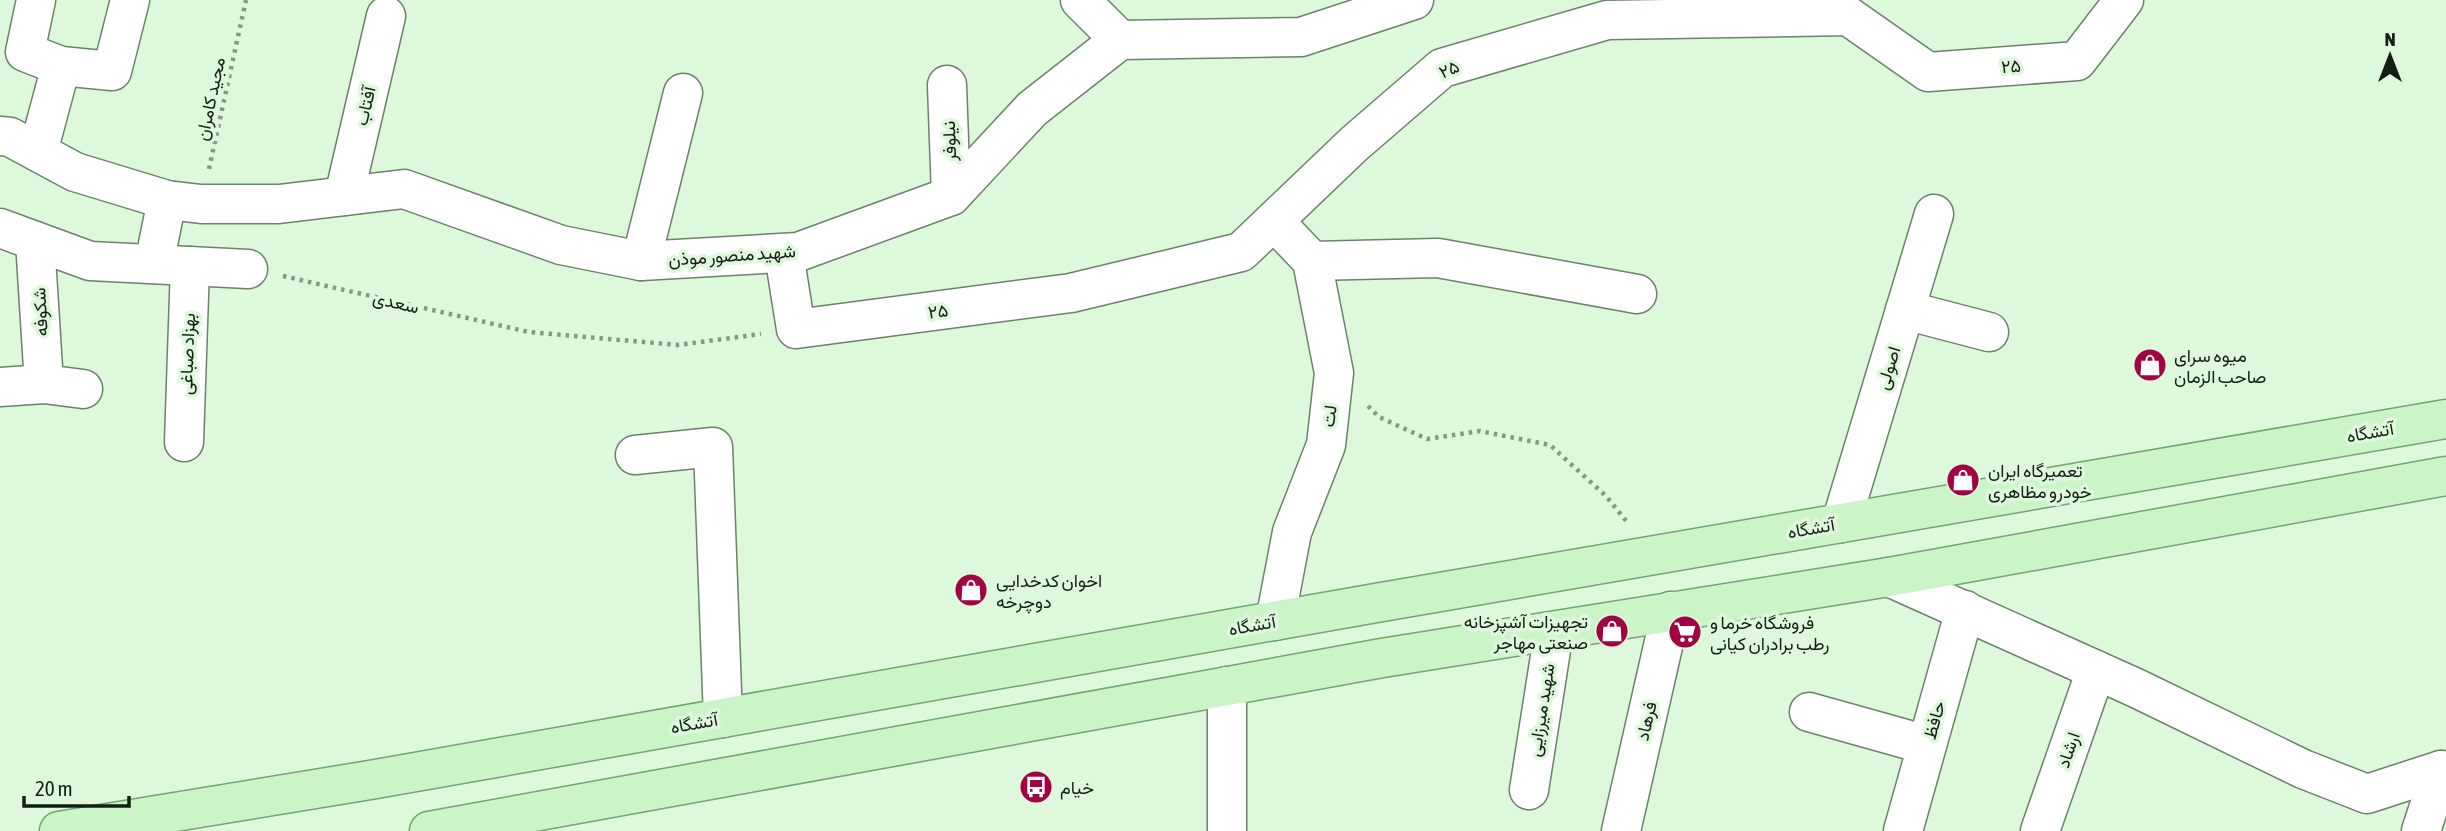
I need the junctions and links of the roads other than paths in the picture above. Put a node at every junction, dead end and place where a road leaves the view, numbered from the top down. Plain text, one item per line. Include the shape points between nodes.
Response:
1 (36, 0) edge
2 (131, 0) edge
3 (1080, 0) edge
4 (1413, 0) edge
5 (2124, 0) edge
6 (386, 16) dead end
7 (1120, 40) junction
8 (61, 66) junction
9 (947, 85) dead end
10 (683, 93) dead end
11 (0, 136) edge
12 (38, 152) junction
13 (344, 196) junction
14 (951, 196) junction
15 (184, 202) junction
16 (1934, 214) dead end
17 (1274, 221) junction
18 (0, 228) edge
19 (36, 241) junction
20 (784, 254) junction
21 (641, 261) junction
22 (1312, 261) junction
23 (172, 265) junction
24 (248, 269) road end
25 (1637, 295) dead end
26 (1905, 310) junction
27 (1989, 332) dead end
28 (44, 384) junction
29 (0, 387) edge
30 (83, 389) dead end
31 (2446, 419) edge
32 (184, 442) dead end
33 (635, 455) dead end
34 (2446, 476) edge
35 (1841, 523) junction
36 (1889, 577) junction
37 (1965, 610) junction
38 (1671, 611) junction
39 (1275, 621) junction
40 (1554, 631) junction
41 (2096, 670) junction
42 (1227, 686) junction
43 (1809, 712) dead end
44 (723, 718) junction
45 (1927, 745) junction
46 (2443, 771) edge
47 (1529, 790) dead end
48 (1232, 830) edge
49 (59, 831) edge
50 (429, 831) edge
51 (1621, 831) edge
52 (1903, 831) edge
53 (2040, 831) edge
54 (2421, 831) edge

1 - 8 street via 25,52
2 - 8 street via 112,71
3 - 7 street
4 - 7 street via 1301,37
5 - 17 street, ۲۵ via 2077,61 1928,72 1848,16 1607,20 1442,68
6 - 13 street, آفتاب
7 - 14 street, شهید منصور موذن via 1032,108
8 - 12 street
9 - 14 street, نیلوفر
10 - 21 street
11 - 12 street, شهید منصور موذن
12 - 15 street, شهید منصور موذن via 75,172
13 - 15 street, شهید منصور موذن via 279,204
13 - 21 street, شهید منصور موذن via 404,189 561,245
14 - 20 street, شهید منصور موذن
15 - 23 street, بهزاد صباغی
16 - 26 street, اصولی
17 - 20 street, ۲۵ via 1241,252 1071,293 796,329
17 - 22 street
18 - 19 street
19 - 23 street via 90,261
19 - 28 street, شکوفه
20 - 21 street, شهید منصور موذن
22 - 25 street via 1438,258
22 - 39 street, لت via 1334,373 1326,445 1292,532
23 - 24 street
23 - 32 street, بهزاد صباغی
26 - 27 street
26 - 35 street, اصولی
28 - 29 street
28 - 30 street
31 - 35 main road, آتشگاه
33 - 44 street via 713,447
34 - 36 main road
35 - 39 main road, آتشگاه
36 - 37 street
36 - 38 main road
37 - 41 street
37 - 45 street, حافظ
38 - 40 main road
38 - 51 street, فرهاد
39 - 44 main road, آتشگاه
40 - 42 main road
40 - 47 street, شهید میرزایی
41 - 46 street via 2303,769 2367,794
41 - 53 street, ارشاد
42 - 48 street
42 - 50 main road
43 - 45 street
44 - 49 main road, آتشگاه
45 - 52 street, حافظ
46 - 54 street

